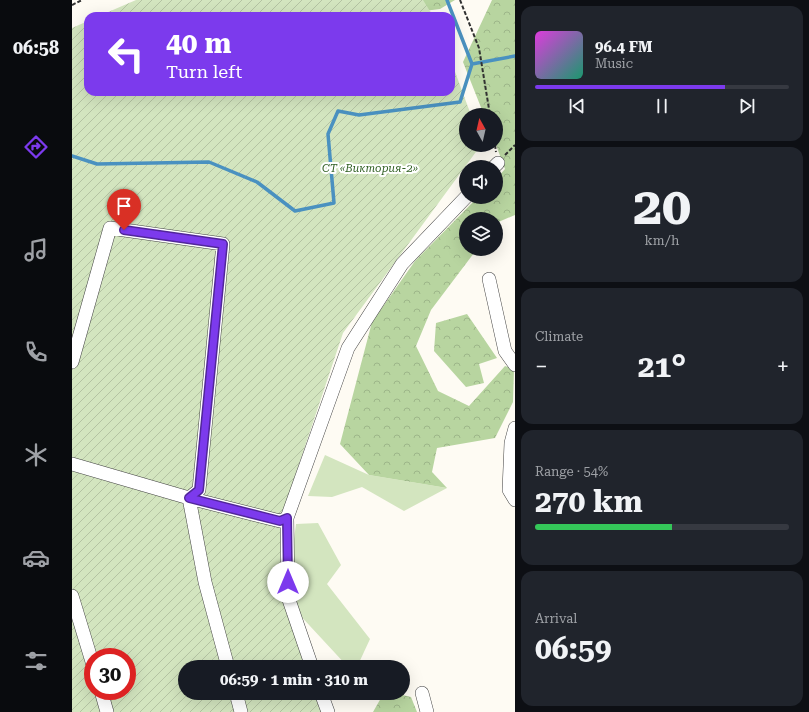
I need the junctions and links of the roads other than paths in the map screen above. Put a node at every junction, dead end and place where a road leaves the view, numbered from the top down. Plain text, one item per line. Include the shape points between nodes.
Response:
1 (459, 204) edge
2 (488, 279) dead end
3 (72, 362) edge
4 (515, 365) edge
5 (515, 428) edge
6 (72, 464) edge
7 (189, 498) junction
8 (515, 500) edge
9 (287, 518) junction
10 (72, 596) edge
11 (88, 648) edge
12 (226, 660) edge
13 (310, 660) edge
14 (422, 693) dead end
15 (104, 700) edge
16 (238, 700) edge
17 (324, 700) edge
18 (107, 712) edge
19 (241, 712) edge
20 (328, 712) edge
21 (427, 712) edge

1 - 9 street via 402,264 348,348
2 - 4 street via 505,351
3 - 7 street via 110,228 223,244 199,490
5 - 8 street via 511,443 509,490
6 - 7 street
7 - 9 street via 280,521
7 - 12 street via 205,582
9 - 13 street via 288,598
10 - 11 street
14 - 21 street
15 - 18 street
16 - 19 street
17 - 20 street

